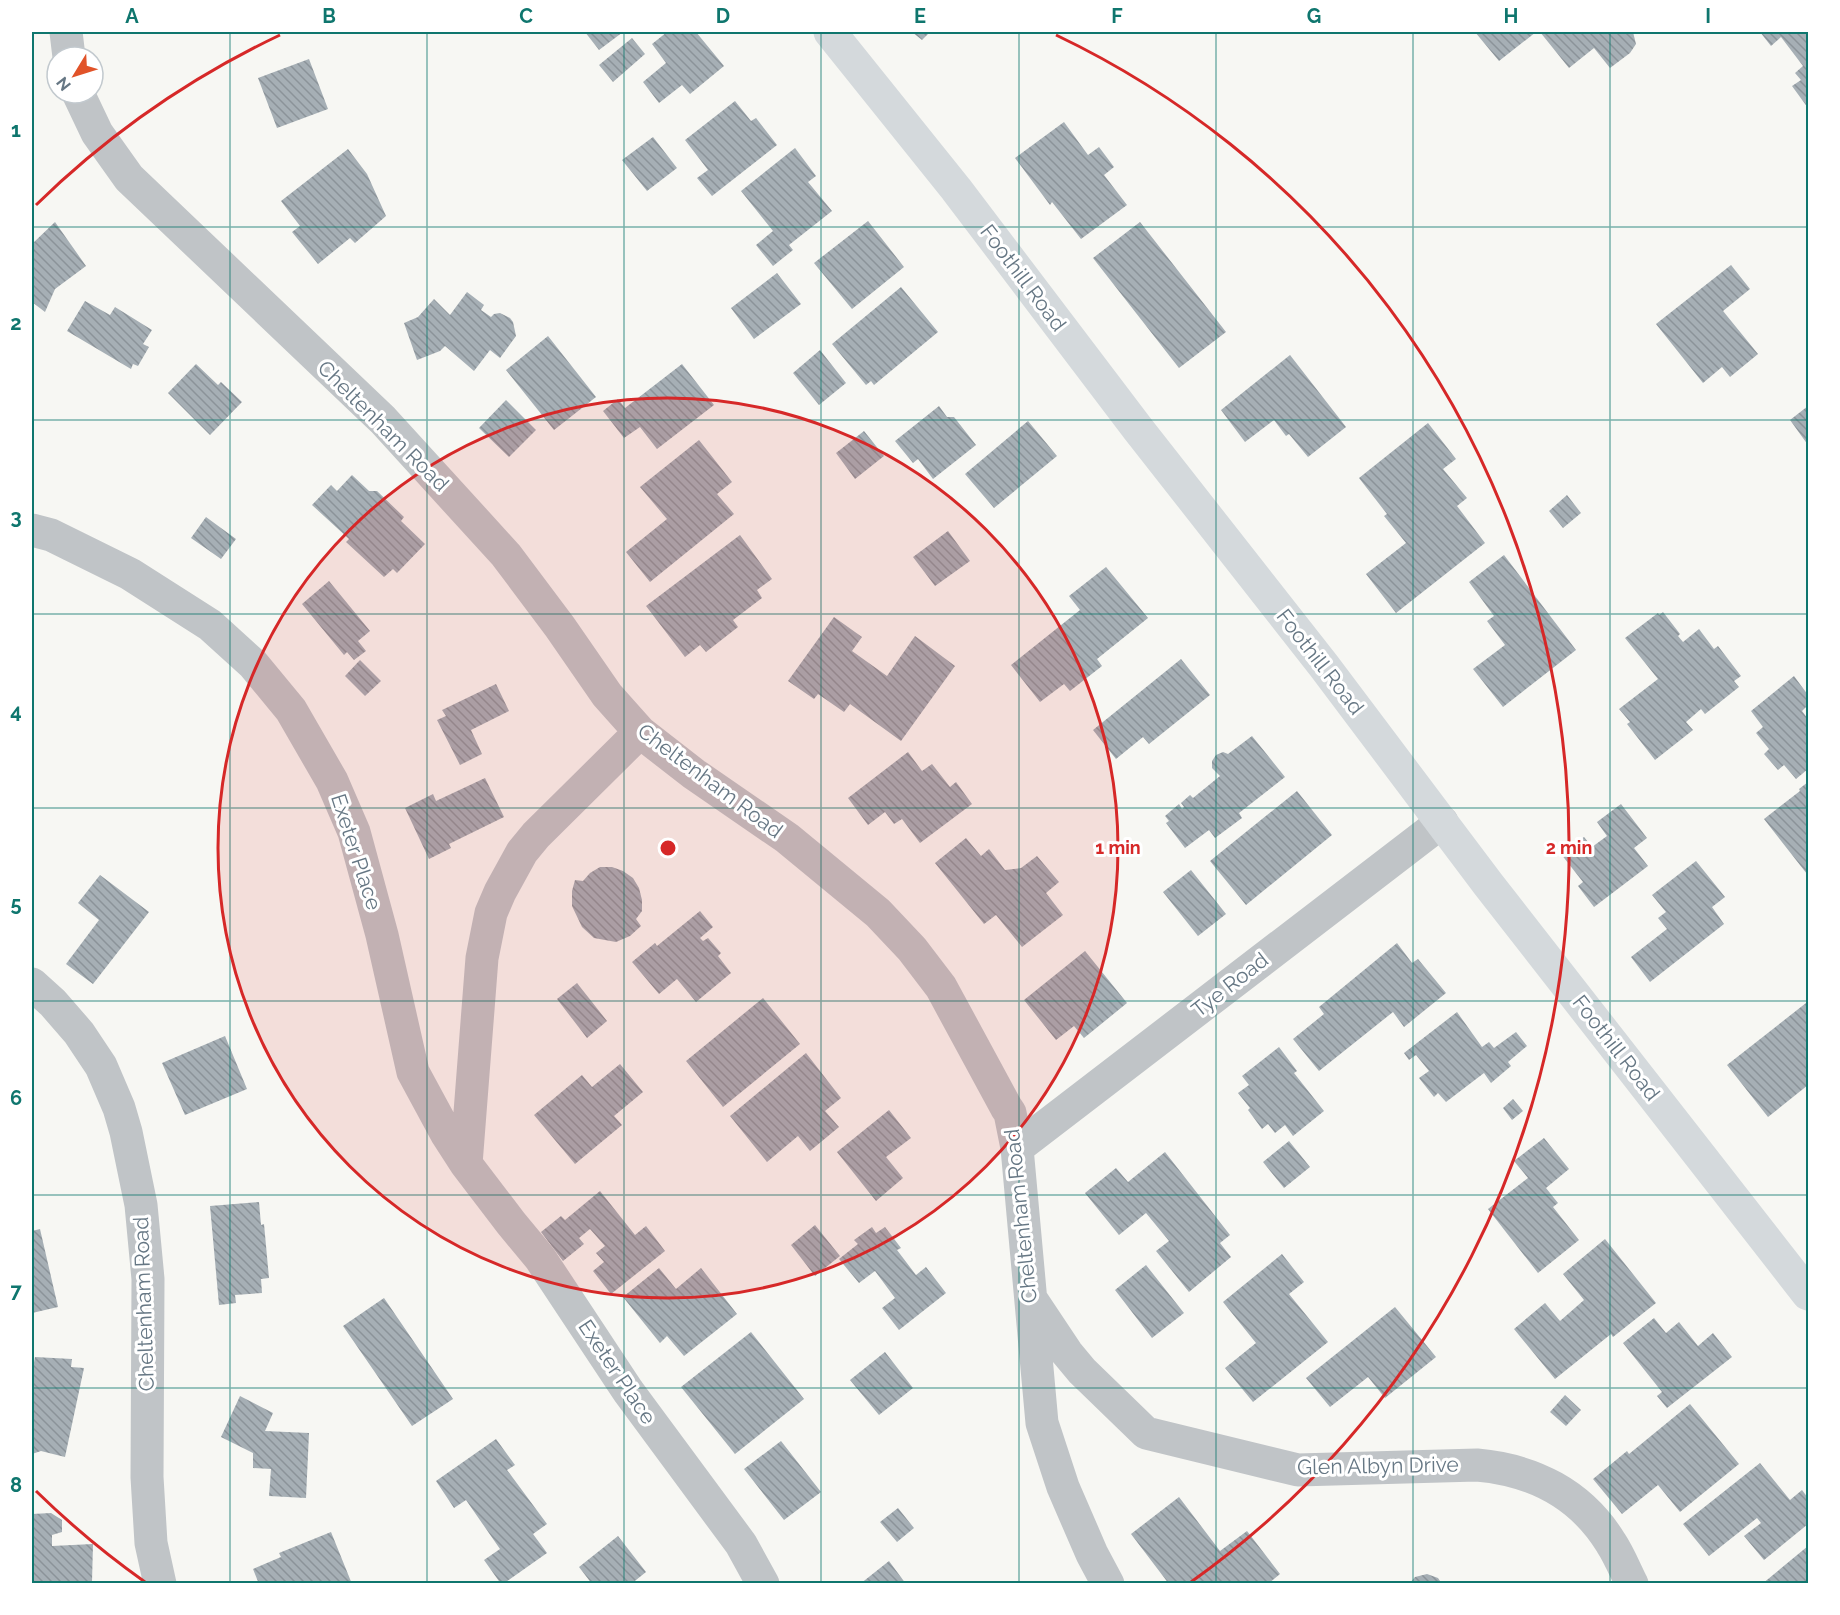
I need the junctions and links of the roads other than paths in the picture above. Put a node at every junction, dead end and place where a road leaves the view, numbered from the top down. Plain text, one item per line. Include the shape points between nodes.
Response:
1 (830, 32) edge
2 (84, 105) edge
3 (32, 530) edge
4 (640, 732) junction
5 (1442, 822) junction
6 (32, 984) edge
7 (1017, 1148) junction
8 (466, 1164) junction
9 (1809, 1294) edge
10 (1030, 1298) junction
11 (160, 1584) edge
12 (763, 1584) edge
13 (1108, 1584) edge
14 (1632, 1584) edge

1 - 5 main road, Foothill Road via 956,189
2 - 4 street, Cheltenham Road via 97,133 129,178 383,420 506,555 607,695
3 - 8 street, Exeter Place via 51,535 130,574 210,625 254,664 291,710 332,781 354,832 413,1072
4 - 7 street, Cheltenham Road via 787,838 878,913 912,949 941,987 1006,1107
4 - 8 street via 522,852 491,913 482,958
5 - 7 street, Tye Road
5 - 9 main road, Foothill Road
6 - 11 street, Cheltenham Road via 79,1033 100,1066 126,1132 141,1205 148,1279 147,1478 151,1543
7 - 10 street, Cheltenham Road
8 - 12 street, Exeter Place via 540,1258 628,1391 741,1544
10 - 13 street, Cheltenham Road via 1042,1423 1062,1487
10 - 14 street, Glen Albyn Drive via 1082,1371 1146,1433 1298,1470 1477,1465 1527,1474 1550,1484 1584,1509 1611,1542

